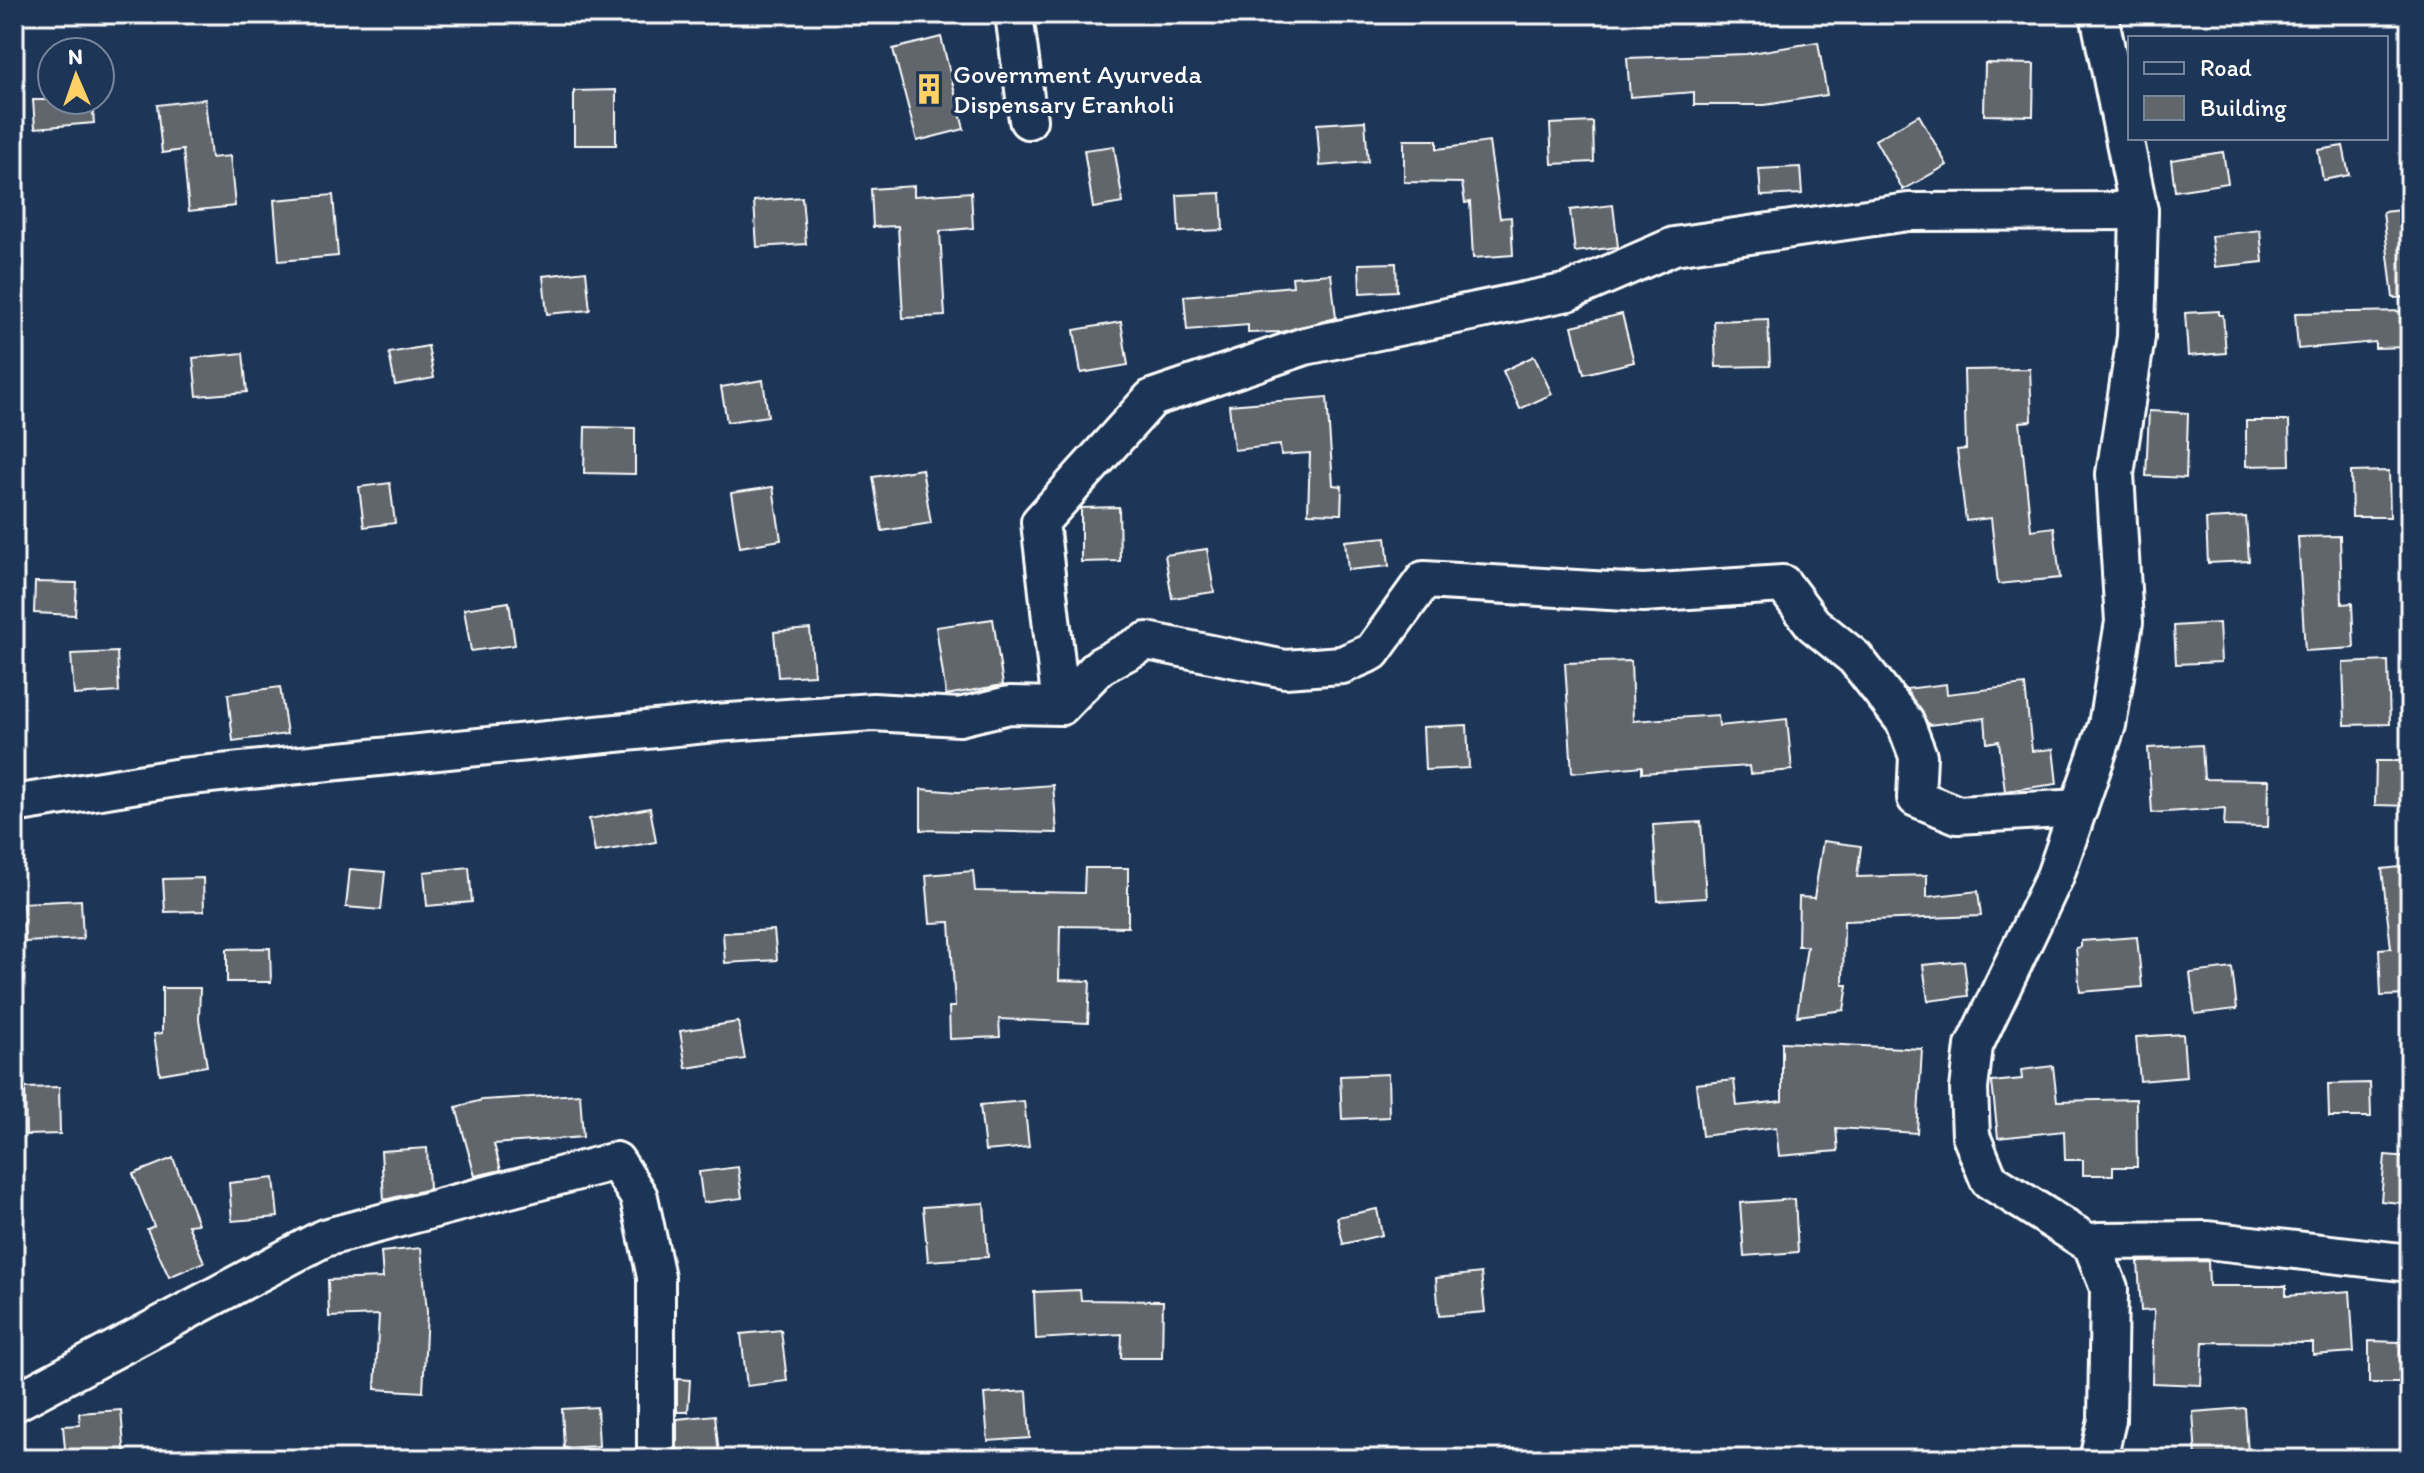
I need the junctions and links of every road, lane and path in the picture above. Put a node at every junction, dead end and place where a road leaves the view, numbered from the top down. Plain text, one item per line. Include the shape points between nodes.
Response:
1 (1014, 14) edge
2 (2099, 14) edge
3 (1028, 120) dead end
4 (2139, 211) junction
5 (1061, 706) junction
6 (14, 804) edge
7 (2079, 808) junction
8 (2092, 1245) junction
9 (2410, 1263) edge
10 (14, 1403) edge
11 (2100, 1458) edge
12 (656, 1459) edge

1 - 3 street
2 - 4 street
4 - 5 street via 1908,212 1674,246 1568,292 1305,346 1152,398 1040,522
4 - 7 street via 2136,337 2115,474 2124,622 2107,725
5 - 6 street via 1009,705 959,717 873,712 715,723 181,777
5 - 7 street via 1100,666 1147,641 1285,669 1342,665 1372,652 1424,580 1643,593 1783,584 1813,624 1855,658 1905,722 1918,756 1916,798 1958,815
7 - 8 street via 2055,876 1974,1046 1970,1105 1971,1136 1989,1180
8 - 9 street via 2207,1240
8 - 11 street via 2109,1288 2107,1420
10 - 12 street via 324,1238 616,1161 639,1197 656,1277

